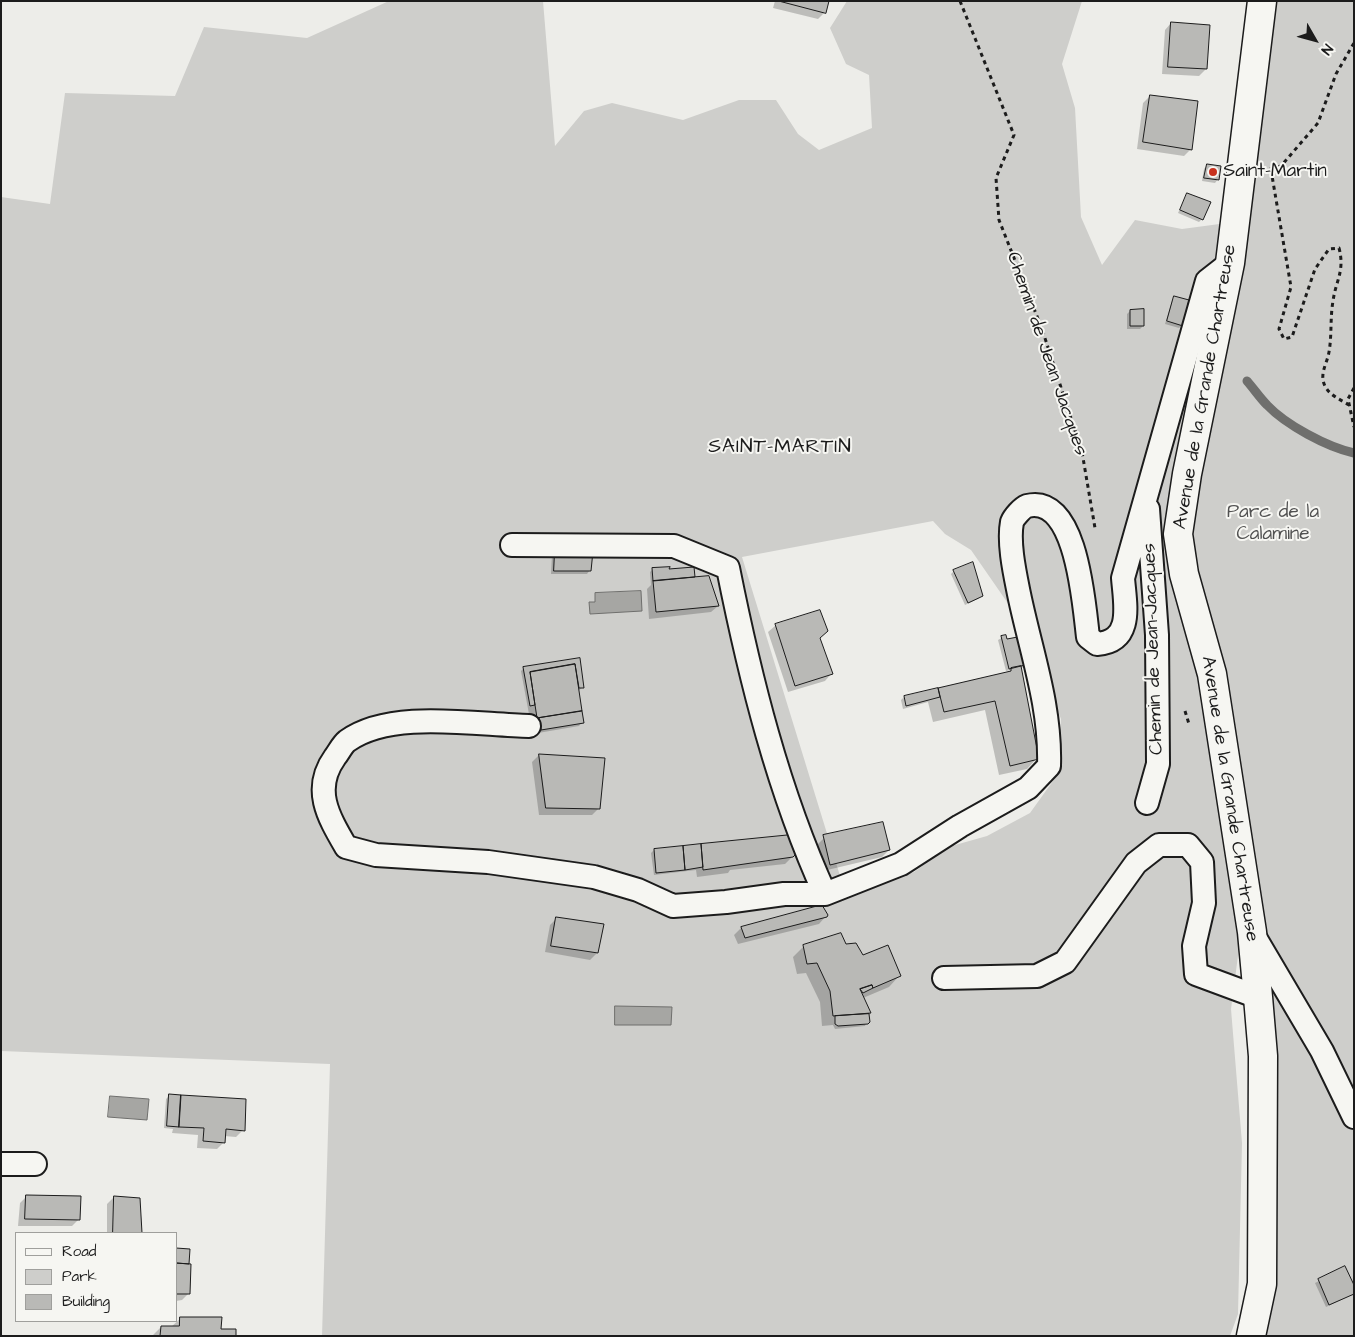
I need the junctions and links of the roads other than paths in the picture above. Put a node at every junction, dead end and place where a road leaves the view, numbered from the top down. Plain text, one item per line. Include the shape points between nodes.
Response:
1 (1262, 1) edge
2 (1230, 263) junction
3 (1147, 493) junction
4 (512, 545) dead end
5 (529, 726) dead end
6 (1147, 803) dead end
7 (825, 894) junction
8 (1252, 932) junction
9 (944, 978) dead end
10 (1258, 997) junction
11 (1354, 1117) edge
12 (1, 1164) edge
13 (35, 1164) dead end
14 (1251, 1336) edge

1 - 2 main road, Avenue de la Grande Chartreuse
2 - 3 street via 1207,281
2 - 8 main road, Avenue de la Grande Chartreuse via 1178,534 1184,574 1212,674
3 - 6 street, Chemin de Jean-Jacques via 1157,635 1158,764
3 - 7 street via 1123,578 1126,614 1120,633 1109,643 1097,644 1088,637 1076,553 1064,527 1048,508 1036,504 1023,507 1012,521 1013,563 1044,697 1050,738 1048,766 1028,788 901,864
4 - 7 street via 674,546 728,568 744,646 787,796 806,853
5 - 7 street via 424,721 381,725 372,729 346,742 326,771 323,793 330,819 346,847 376,855 488,862 594,877 638,890 673,906 784,894
8 - 10 main road, Avenue de la Grande Chartreuse
8 - 11 street via 1322,1051
9 - 10 street via 1037,976 1065,962 1136,863 1159,845 1188,845 1202,862 1204,903 1194,946 1196,974
10 - 14 main road, Avenue de la Grande Chartreuse via 1263,1056 1262,1284
12 - 13 street

